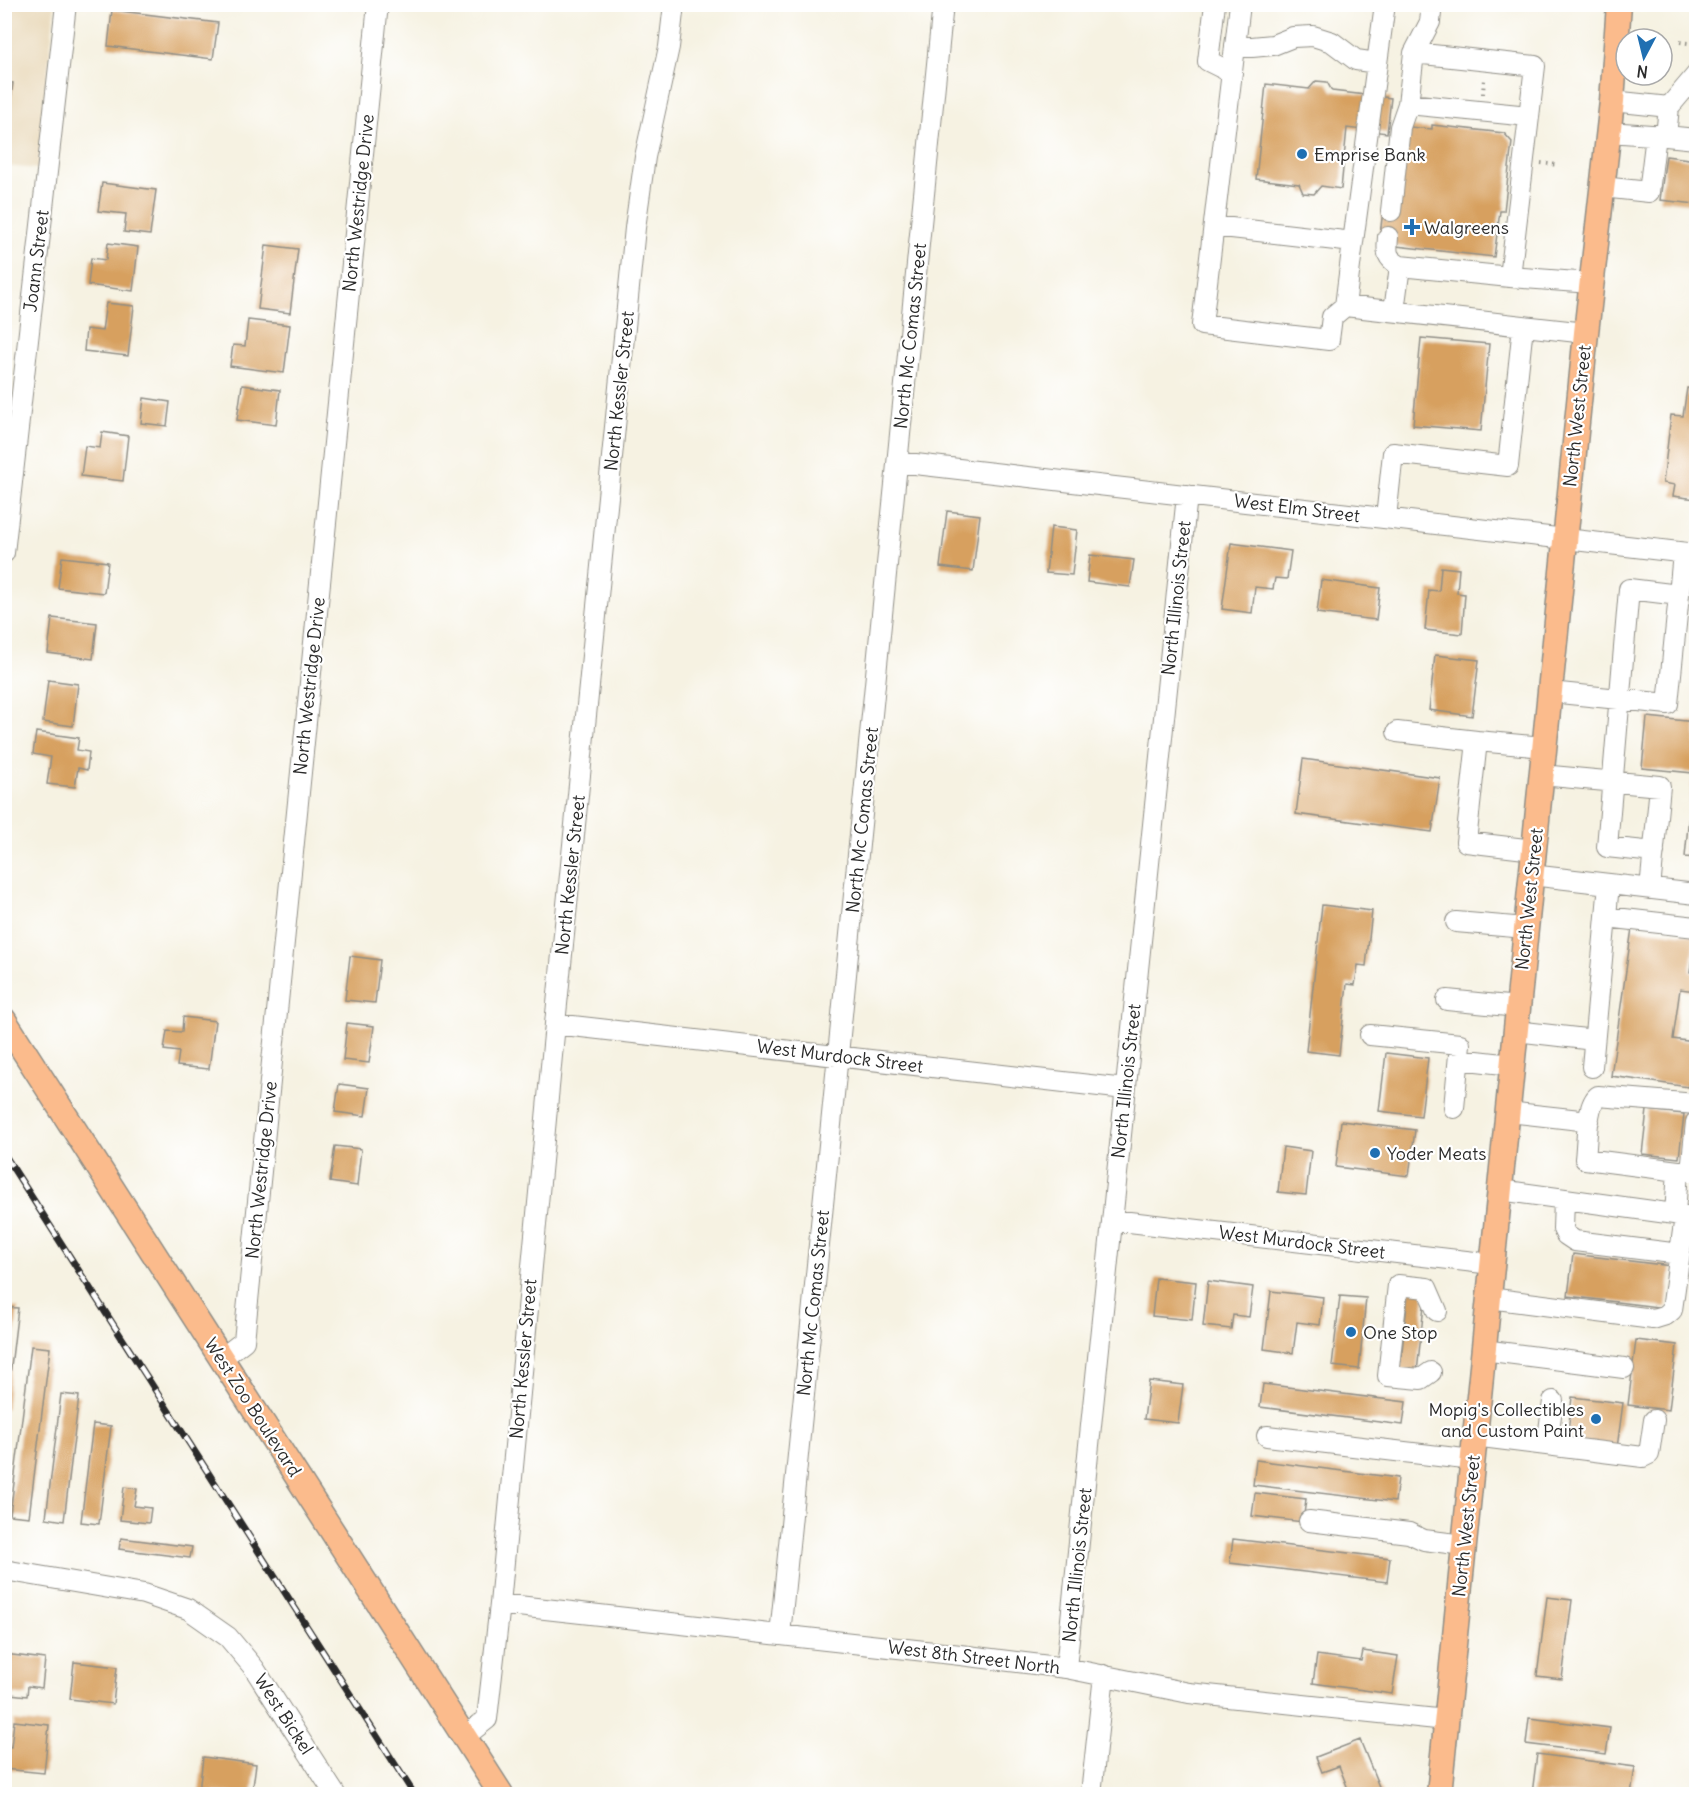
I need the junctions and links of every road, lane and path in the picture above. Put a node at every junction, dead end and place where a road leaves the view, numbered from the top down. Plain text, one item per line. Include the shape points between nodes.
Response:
1 (66, 4) edge
2 (378, 4) edge
3 (674, 4) edge
4 (942, 4) edge
5 (1215, 4) edge
6 (1240, 4) edge
7 (1385, 4) edge
8 (1432, 4) edge
9 (1619, 4) edge
10 (1680, 42) dead end
11 (1696, 44) edge
12 (1235, 45) junction
13 (1414, 53) junction
14 (1377, 63) junction
15 (1232, 73) junction
16 (1696, 75) edge
17 (1612, 100) junction
18 (1408, 104) junction
19 (1669, 107) junction
20 (1529, 116) junction
21 (1608, 132) junction
22 (1661, 136) junction
23 (1696, 139) edge
24 (1602, 187) junction
25 (1391, 211) dead end
26 (1214, 226) junction
27 (1388, 237) dead end
28 (1353, 242) junction
29 (1400, 266) junction
30 (1510, 277) junction
31 (1591, 283) junction
32 (1345, 306) junction
33 (1394, 311) junction
34 (1523, 326) junction
35 (1586, 333) junction
36 (897, 462) junction
37 (1187, 495) junction
38 (1386, 518) junction
39 (1565, 539) junction
40 (4, 553) edge
41 (1690, 553) edge
42 (1679, 595) junction
43 (1550, 692) junction
44 (1620, 699) junction
45 (1397, 732) dead end
46 (1477, 741) junction
47 (1544, 747) junction
48 (1541, 775) junction
49 (1612, 782) junction
50 (1534, 850) junction
51 (1654, 852) junction
52 (1532, 875) junction
53 (1609, 884) junction
54 (1650, 889) junction
55 (1696, 894) edge
56 (1606, 917) junction
57 (1456, 922) dead end
58 (1696, 927) edge
59 (1526, 928) junction
60 (1447, 1000) dead end
61 (1518, 1007) junction
62 (4, 1020) edge
63 (555, 1024) junction
64 (1516, 1031) junction
65 (1370, 1035) dead end
66 (1594, 1040) junction
67 (838, 1056) junction
68 (1459, 1059) junction
69 (1512, 1065) junction
70 (1592, 1067) dead end
71 (1125, 1089) junction
72 (1621, 1097) junction
73 (1696, 1104) edge
74 (1454, 1108) dead end
75 (1696, 1111) edge
76 (1508, 1112) junction
77 (1589, 1121) junction
78 (1696, 1122) edge
79 (1678, 1171) junction
80 (1500, 1190) junction
81 (1564, 1199) junction
82 (1686, 1216) edge
83 (1112, 1220) junction
84 (1680, 1254) junction
85 (1492, 1264) junction
86 (1489, 1298) junction
87 (1437, 1311) dead end
88 (1484, 1350) junction
89 (222, 1358) junction
90 (1624, 1368) dead end
91 (1431, 1372) dead end
92 (1553, 1401) dead end
93 (1654, 1420) dead end
94 (1267, 1436) dead end
95 (1474, 1436) junction
96 (1547, 1445) junction
97 (1473, 1460) junction
98 (1309, 1521) dead end
99 (1464, 1545) junction
100 (4, 1570) edge
101 (500, 1604) junction
102 (780, 1635) junction
103 (1066, 1668) junction
104 (1104, 1675) junction
105 (1446, 1720) junction
106 (464, 1737) junction
107 (335, 1794) edge
108 (501, 1794) edge
109 (1091, 1794) edge
110 (1439, 1794) edge

1 - 40 street, Joann Street
2 - 89 street, North Westridge Drive via 244,1341
3 - 63 street, North Kessler Street via 635,228
4 - 36 street, North Mc Comas Street
5 - 15 street via 1208,61
6 - 12 street
7 - 14 street
8 - 13 street via 1430,22
9 - 17 main road, North West Street
10 - 11 path
12 - 14 street via 1273,45 1293,37 1313,36 1332,42 1356,60
12 - 15 street
13 - 18 street
13 - 20 street via 1535,66
14 - 28 street
15 - 26 street
16 - 19 street
17 - 19 street
17 - 21 main road, North West Street
18 - 20 street
18 - 25 street via 1400,127
19 - 22 street
20 - 30 street
21 - 22 street
21 - 24 main road, North West Street
22 - 23 street
22 - 24 street via 1649,192
24 - 31 main road, North West Street
26 - 28 street
26 - 32 street via 1202,325 1329,340 1332,317
27 - 29 street via 1387,252 1391,261
28 - 32 street
29 - 30 street
29 - 33 street
30 - 31 street
31 - 35 main road, North West Street
32 - 33 street
33 - 34 street
34 - 35 street
34 - 38 street via 1508,466 1393,453
35 - 39 main road, North West Street
36 - 37 street, West Elm Street
36 - 67 street, North Mc Comas Street
37 - 38 street, West Elm Street
37 - 71 street, North Illinois Street
38 - 39 street, West Elm Street
39 - 41 street, West Elm Street
39 - 43 main road, North West Street
41 - 42 street
42 - 44 street via 1668,704
42 - 44 street via 1629,589
43 - 44 street
43 - 47 main road, North West Street
44 - 49 street
45 - 46 street
46 - 47 street
46 - 50 street via 1466,842
47 - 48 main road, North West Street
48 - 49 street
48 - 50 main road, North West Street
49 - 51 street via 1607,847
49 - 51 street via 1660,786
50 - 52 main road, North West Street
51 - 54 street
52 - 53 street
52 - 59 main road, North West Street
53 - 54 street
53 - 56 street
54 - 55 street
56 - 58 street
56 - 66 street
57 - 59 street
59 - 61 main road, North West Street
60 - 61 street
61 - 64 main road, North West Street
62 - 89 main road, West Zoo Boulevard
63 - 67 street, West Murdock Street
63 - 101 street, North Kessler Street
64 - 66 street
64 - 69 main road, North West Street
65 - 68 street via 1460,1044
66 - 70 street
67 - 71 street, West Murdock Street
67 - 102 street, North Mc Comas Street
68 - 69 street
68 - 74 street
69 - 76 main road, North West Street
71 - 83 street, North Illinois Street
72 - 73 street
72 - 75 street via 1639,1105
72 - 77 street via 1598,1096
76 - 77 street
76 - 80 main road, North West Street
77 - 79 street via 1585,1159
78 - 79 street via 1690,1171
79 - 82 street
80 - 81 street
80 - 85 main road, North West Street
81 - 82 street
81 - 84 street via 1563,1229 1575,1241
82 - 84 street
83 - 85 street, West Murdock Street
83 - 103 street, North Illinois Street
84 - 86 street via 1672,1310 1653,1319
85 - 86 main road, North West Street
86 - 88 main road, North West Street
87 - 91 street via 1427,1288 1398,1285 1388,1376 1421,1379
88 - 90 street
88 - 95 main road, North West Street
89 - 106 main road, West Zoo Boulevard
92 - 96 street
93 - 96 street via 1651,1448 1644,1457
94 - 97 street
95 - 96 street
95 - 97 main road, North West Street
97 - 99 main road, North West Street
98 - 99 street via 1409,1533 1424,1540
99 - 105 main road, North West Street
100 - 107 street, West Bickel via 144,1594 188,1609 228,1637 254,1668
101 - 102 street, West 8th Street North
101 - 106 street, North Kessler Street via 487,1719
102 - 103 street, West 8th Street North
103 - 104 street, West 8th Street North
104 - 105 street, West 8th Street North via 1189,1694
104 - 109 street
105 - 110 main road, North West Street
106 - 108 main road, West Zoo Boulevard

